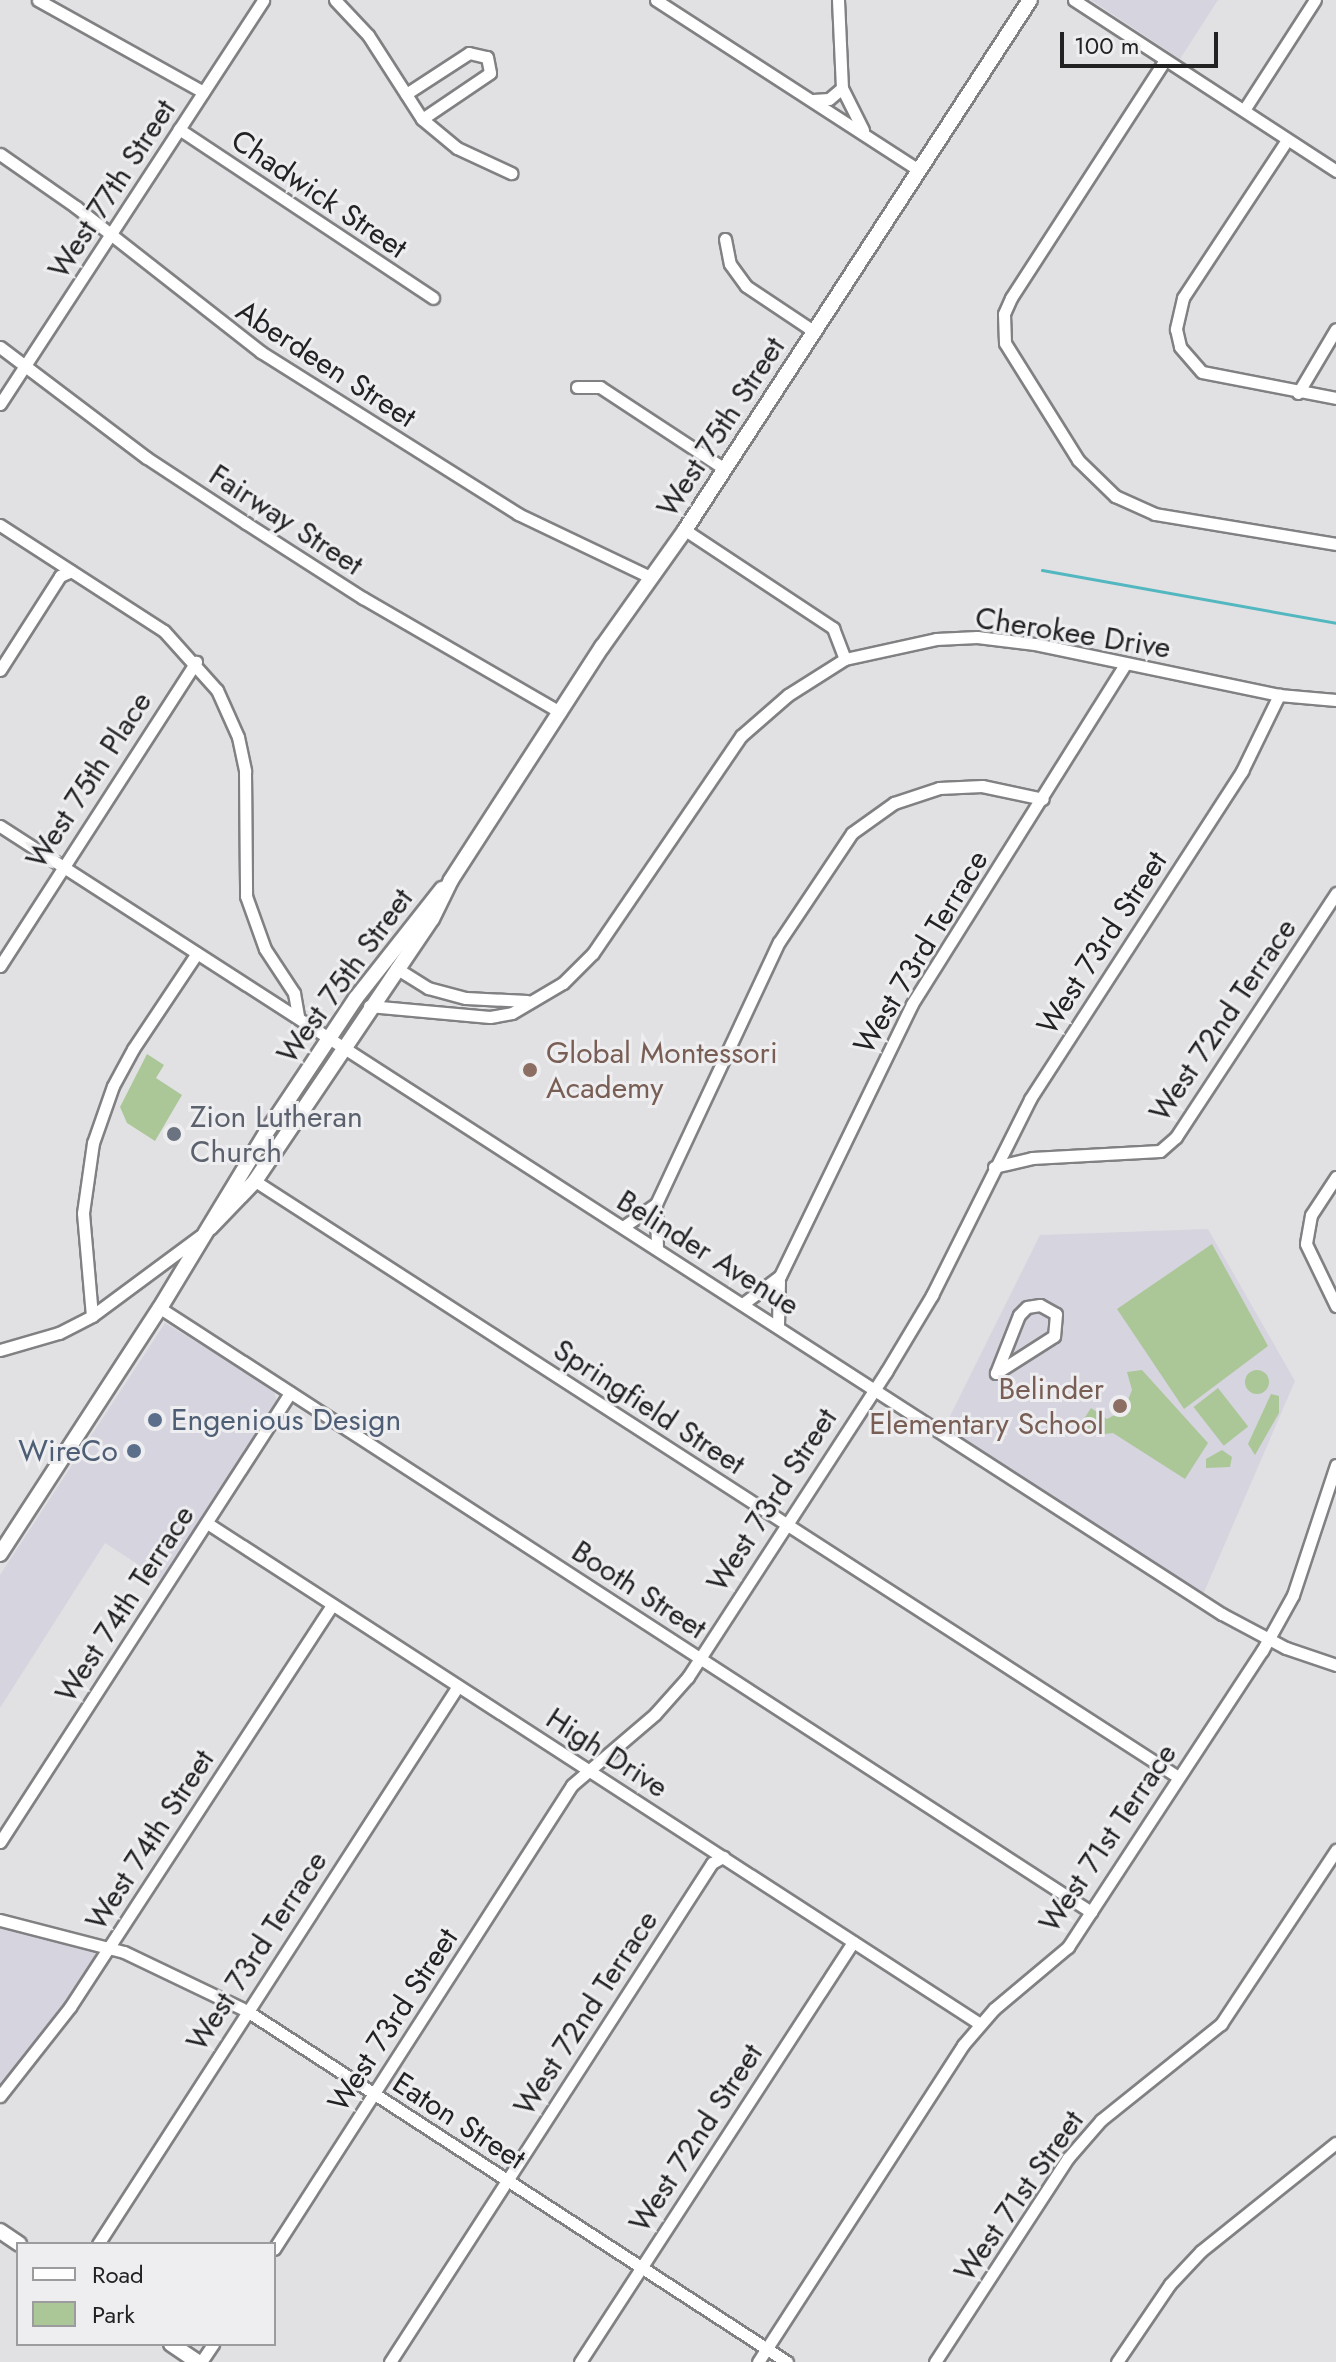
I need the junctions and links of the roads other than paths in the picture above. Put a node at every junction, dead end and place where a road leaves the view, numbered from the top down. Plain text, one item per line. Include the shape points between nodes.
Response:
1 (38, 0) edge
2 (263, 0) edge
3 (335, 0) edge
4 (656, 0) edge
5 (838, 0) edge
6 (1030, 0) edge
7 (1074, 0) edge
8 (1315, 0) edge
9 (1165, 60) junction
10 (842, 88) junction
11 (203, 92) junction
12 (406, 94) junction
13 (813, 100) junction
14 (1244, 110) junction
15 (422, 119) junction
16 (179, 129) junction
17 (866, 134) junction
18 (1287, 140) junction
19 (0, 154) edge
20 (919, 170) junction
21 (1336, 171) edge
22 (511, 173) dead end
23 (111, 234) junction
24 (725, 239) dead end
25 (433, 298) dead end
26 (1336, 329) edge
27 (815, 332) junction
28 (0, 347) edge
29 (26, 365) junction
30 (577, 387) dead end
31 (1298, 393) junction
32 (1336, 398) edge
33 (0, 404) edge
34 (725, 469) junction
35 (0, 525) edge
36 (685, 530) junction
37 (1336, 544) edge
38 (71, 571) junction
39 (650, 577) junction
40 (845, 659) junction
41 (196, 662) junction
42 (1125, 665) junction
43 (0, 670) edge
44 (1279, 695) junction
45 (1336, 700) edge
46 (560, 712) junction
47 (1043, 799) junction
48 (0, 826) edge
49 (62, 866) junction
50 (451, 880) junction
51 (1336, 893) edge
52 (197, 953) junction
53 (0, 966) edge
54 (396, 968) junction
55 (527, 1001) junction
56 (369, 1006) junction
57 (298, 1016) junction
58 (330, 1037) junction
59 (344, 1045) junction
60 (994, 1167) junction
61 (1336, 1177) edge
62 (255, 1181) junction
63 (656, 1204) junction
64 (623, 1227) junction
65 (210, 1228) junction
66 (657, 1248) junction
67 (780, 1276) junction
68 (744, 1303) junction
69 (1336, 1306) edge
70 (160, 1308) junction
71 (92, 1316) junction
72 (778, 1325) junction
73 (0, 1350) edge
74 (996, 1373) joint
75 (874, 1389) junction
76 (290, 1393) junction
77 (1336, 1465) edge
78 (207, 1523) junction
79 (786, 1524) junction
80 (2, 1547) edge
81 (332, 1605) junction
82 (1269, 1640) junction
83 (699, 1658) junction
84 (1336, 1665) edge
85 (458, 1686) junction
86 (587, 1769) junction
87 (1178, 1777) junction
88 (0, 1842) edge
89 (1336, 1850) edge
90 (723, 1857) junction
91 (1091, 1912) junction
92 (0, 1920) edge
93 (853, 1942) junction
94 (109, 1948) junction
95 (247, 2011) junction
96 (980, 2024) junction
97 (374, 2094) junction
98 (0, 2096) edge
99 (1336, 2143) edge
100 (507, 2180) junction
101 (99, 2242) edge
102 (276, 2246) edge
103 (640, 2268) junction
104 (174, 2346) edge
105 (766, 2349) junction
106 (200, 2362) edge
107 (390, 2362) edge
108 (580, 2362) edge
109 (758, 2362) edge
110 (787, 2362) edge
111 (935, 2362) edge
112 (1117, 2362) edge

1 - 11 street
2 - 11 street, West 77th Street
3 - 12 street via 368,35
4 - 13 street
5 - 10 street
6 - 20 main road, West 75th Street
7 - 9 street
8 - 14 street
9 - 14 street
9 - 37 street via 1011,298 1003,329 1014,361 1078,460 1115,496 1155,514
10 - 13 street via 829,99
10 - 17 street
11 - 16 street, West 77th Street
12 - 15 street
12 - 15 street via 469,53 487,57 490,73
13 - 17 street
14 - 18 street
15 - 22 street via 471,157
16 - 23 street, West 77th Street
16 - 25 street, Chadwick Street
17 - 20 street
18 - 21 street
18 - 31 street via 1183,298 1176,329 1184,355 1202,372
19 - 23 street, Aberdeen Street
20 - 27 main road, West 75th Street
23 - 29 street, West 77th Street
23 - 39 street, Aberdeen Street via 223,326 454,477 564,538
24 - 27 street via 730,264 746,286
26 - 31 street
27 - 34 main road, West 75th Street
28 - 29 street, Fairway Street
29 - 33 street, West 77th Street
29 - 46 street, Fairway Street via 147,458 246,523
30 - 34 street via 600,387
31 - 32 street
34 - 36 main road, West 75th Street
35 - 38 street
36 - 39 main road, West 75th Street
36 - 40 street via 833,628
38 - 41 street via 164,631
38 - 43 street via 60,576
39 - 46 main road, West 75th Street
40 - 42 street, Cherokee Drive via 936,639 977,637
40 - 55 street, Cherokee Drive via 788,695 741,736 587,960 563,983
41 - 49 street, West 75th Place
41 - 57 street via 217,690 238,737 246,798 246,896 265,949 294,993
42 - 44 street, Cherokee Drive
42 - 47 street, West 73rd Terrace
44 - 45 street, Cherokee Drive
44 - 60 street, West 73rd Street via 1242,771 1030,1099
46 - 50 main road, West 75th Street
47 - 63 street via 982,786 939,788 894,803 852,833 779,942
47 - 67 street, West 73rd Terrace via 912,1004
48 - 49 street, Belinder Avenue
49 - 52 street, Belinder Avenue
49 - 53 street, West 75th Place
50 - 54 main road, West 75th Street via 432,919
50 - 58 main road, West 75th Street via 418,913
51 - 60 street, West 72nd Terrace via 1176,1137 1160,1151 1032,1158
52 - 57 street, Belinder Avenue
52 - 71 street via 120,1074 93,1143 83,1213
54 - 55 street, Cherokee Drive via 428,988 466,998
54 - 56 main road, West 75th Street
55 - 56 street, Cherokee Drive via 512,1013 490,1017
56 - 59 main road, West 75th Street
57 - 58 street, Belinder Avenue
58 - 59 street, Belinder Avenue
58 - 65 main road, West 75th Street via 214,1211
59 - 62 main road, West 75th Street
59 - 64 street, Belinder Avenue
60 - 75 street, West 73rd Street via 932,1295
61 - 69 street via 1311,1215 1306,1244
62 - 65 main road, West 75th Street
62 - 79 street, Springfield Street
63 - 64 street
63 - 66 street
64 - 66 street, Belinder Avenue
65 - 70 main road, West 75th Street
65 - 71 street
66 - 68 street, Belinder Avenue
67 - 68 street, West 73rd Terrace
67 - 72 street, West 73rd Terrace
68 - 72 street, Belinder Avenue
70 - 76 street, Booth Street
70 - 80 main road, West 75th Street
71 - 73 street via 59,1333
72 - 75 street, Belinder Avenue
74 - 74 street via 1054,1336 1059,1322 1052,1310 1040,1305 1023,1310
75 - 79 street, West 73rd Street
75 - 82 street, Belinder Avenue
76 - 78 street, West 74th Terrace
76 - 83 street, Booth Street
77 - 82 street, West 71st Terrace via 1293,1595
78 - 81 street, High Drive
78 - 88 street, West 74th Terrace
79 - 83 street, West 73rd Street
79 - 87 street, Springfield Street
81 - 85 street, High Drive
81 - 94 street, West 74th Street
82 - 84 street, Belinder Avenue
82 - 87 street, West 71st Terrace
83 - 86 street, West 73rd Street via 671,1699
83 - 91 street, Booth Street
85 - 86 street, High Drive
85 - 95 street, West 73rd Terrace
86 - 90 street, High Drive
86 - 97 street, West 73rd Street
87 - 91 street, West 71st Terrace
89 - 111 street, West 71st Street via 1221,2024 1101,2120 1068,2158
90 - 93 street, High Drive
90 - 100 street, West 72nd Terrace via 712,1863
91 - 96 street, West 71st Terrace via 1049,1967
92 - 94 street, Eaton Street
93 - 96 street, High Drive
93 - 103 street, West 72nd Street
94 - 95 street, Eaton Street via 177,1974
94 - 98 street, West 74th Street
95 - 97 street, Eaton Street
95 - 101 street, West 73rd Terrace
96 - 105 street, West 71st Terrace
97 - 100 street, Eaton Street
97 - 102 street, West 73rd Street
99 - 112 street via 1201,2251 1170,2284
100 - 103 street, Eaton Street
100 - 107 street, West 72nd Terrace
103 - 105 street, Eaton Street
103 - 108 street, West 72nd Street
104 - 106 main road
105 - 109 street, West 71st Terrace
105 - 110 street, Eaton Street

